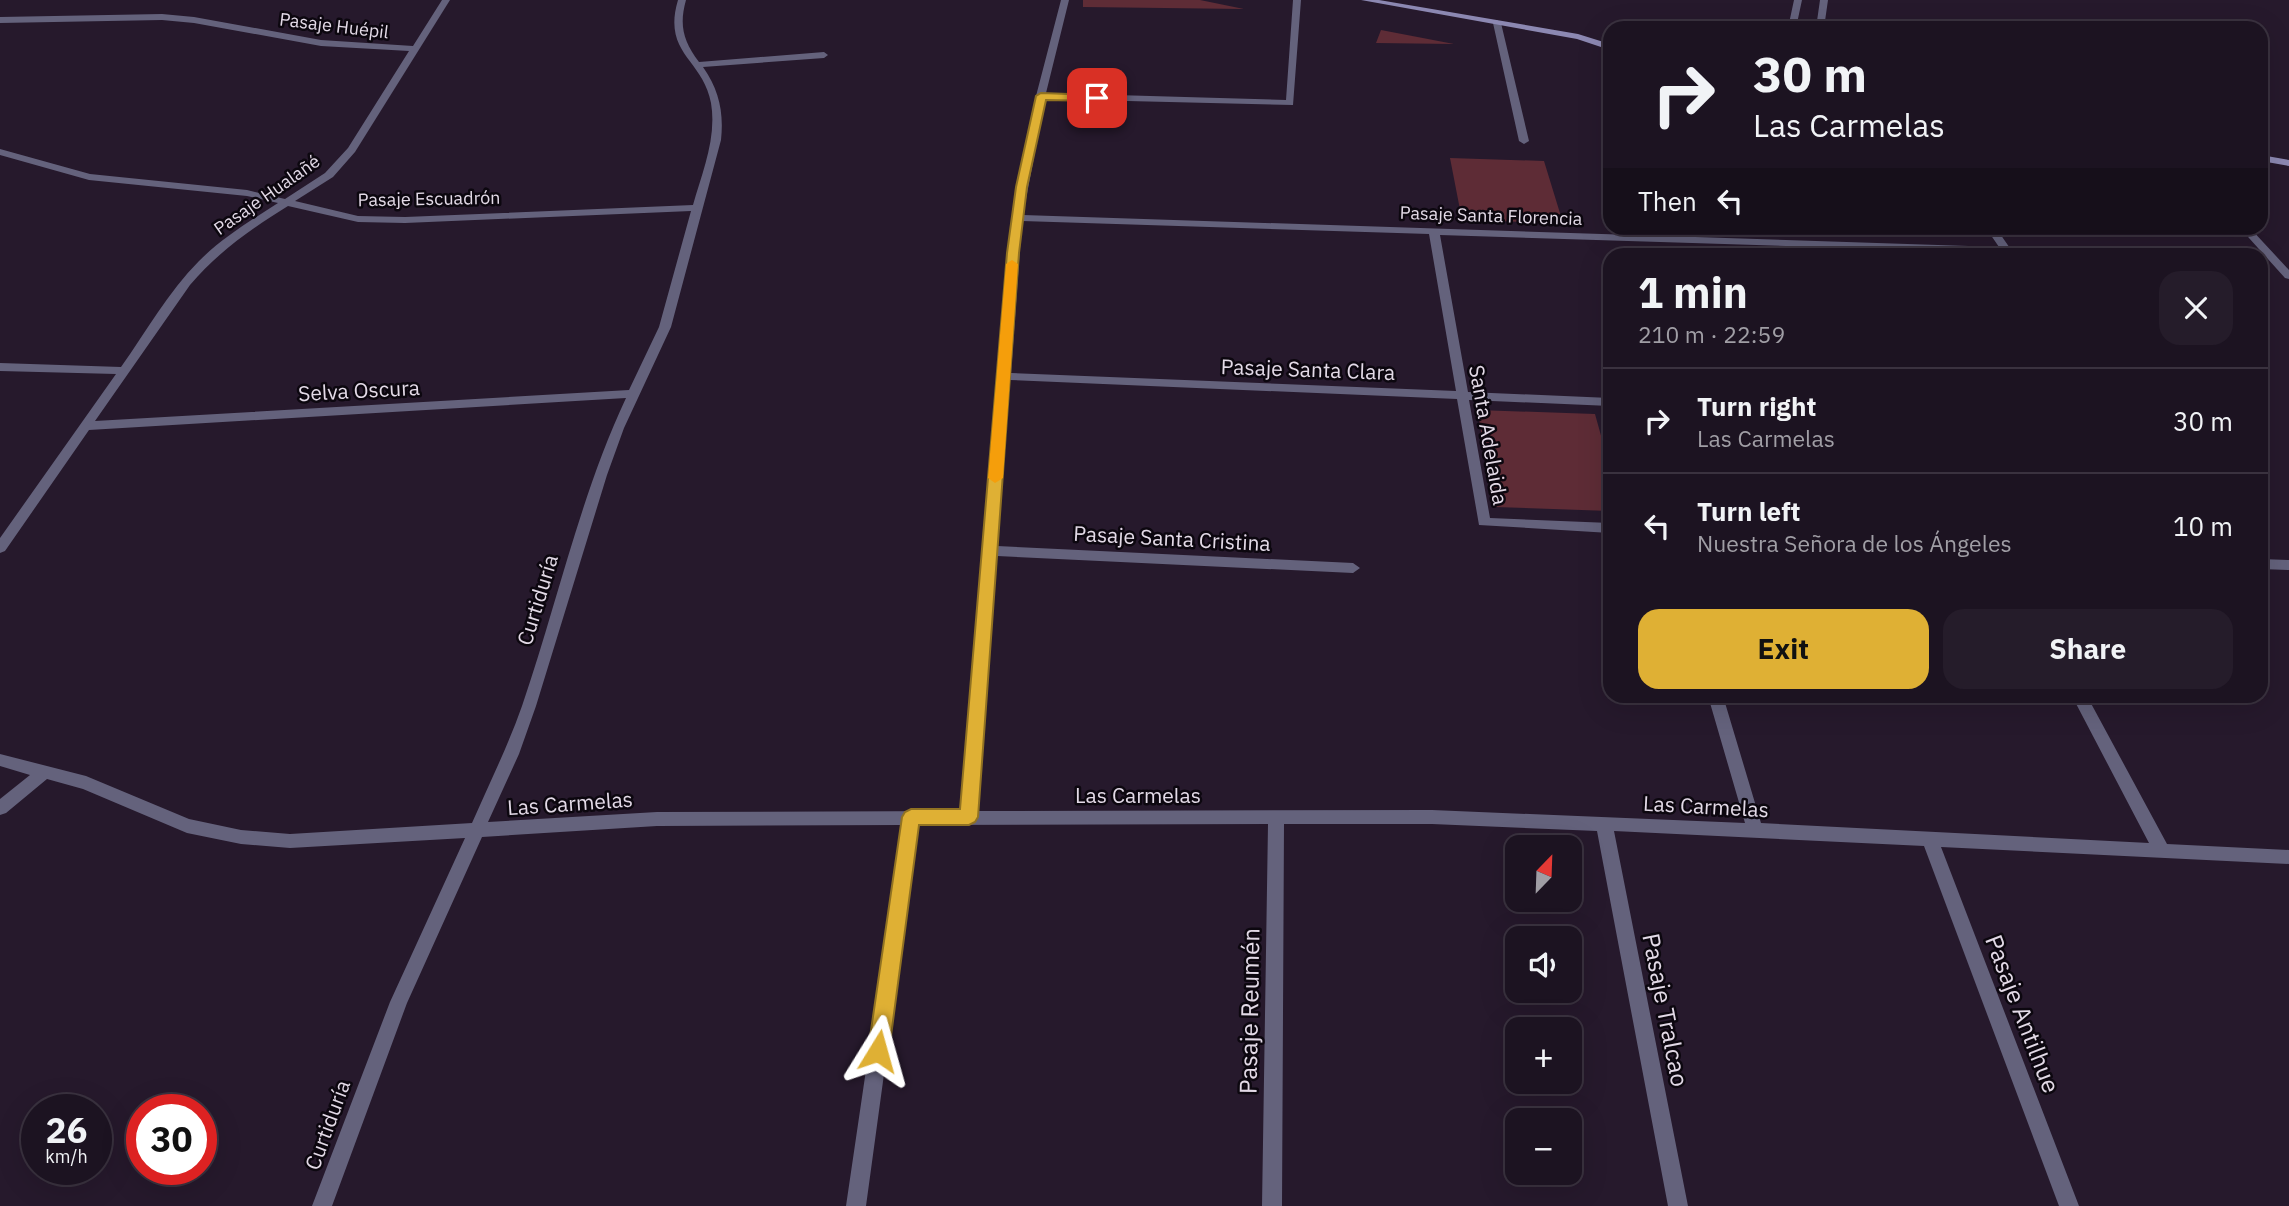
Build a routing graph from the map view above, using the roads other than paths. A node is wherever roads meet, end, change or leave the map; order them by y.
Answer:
1 (446, 0) edge
2 (682, 0) edge
3 (1065, 0) edge
4 (1297, 0) edge
5 (1365, 0) edge
6 (1798, 0) edge
7 (1824, 0) edge
8 (0, 20) edge
9 (1794, 21) edge
10 (1821, 21) edge
11 (1496, 23) junction
12 (1578, 37) junction
13 (1603, 38) edge
14 (1603, 45) edge
15 (414, 49) junction
16 (824, 55) dead end
17 (695, 65) junction
18 (1041, 96) junction
19 (1524, 141) dead end
20 (0, 152) edge
21 (2268, 159) edge
22 (2289, 163) edge
23 (288, 202) junction
24 (698, 208) junction
25 (1017, 218) junction
26 (1434, 232) junction
27 (2251, 235) edge
28 (1871, 248) edge
29 (2263, 248) edge
30 (2268, 253) edge
31 (2289, 276) edge
32 (0, 367) edge
33 (124, 371) junction
34 (1003, 376) junction
35 (635, 394) junction
36 (1461, 396) junction
37 (1603, 402) edge
38 (85, 426) junction
39 (1603, 528) edge
40 (0, 548) edge
41 (990, 551) junction
42 (2268, 564) edge
43 (2289, 565) edge
44 (1353, 568) dead end
45 (1717, 703) edge
46 (2084, 703) edge
47 (0, 760) edge
48 (45, 772) junction
49 (0, 808) edge
50 (911, 817) junction
51 (969, 817) junction
52 (1276, 817) junction
53 (1604, 824) junction
54 (1755, 830) junction
55 (477, 831) junction
56 (1930, 839) junction
57 (2162, 851) junction
58 (2289, 857) edge
59 (322, 1206) edge
60 (856, 1206) edge
61 (1272, 1206) edge
62 (1678, 1206) edge
63 (2069, 1206) edge

1 - 15 street, Pasaje Hualañé
2 - 17 street, Curtiduría
3 - 18 street
4 - 18 street
5 - 11 main road
6 - 9 street
7 - 10 street
8 - 15 street, Pasaje Huépil
11 - 12 main road
11 - 19 street
12 - 13 main road
12 - 14 main road
15 - 23 street, Pasaje Hualañé
16 - 17 street
17 - 24 street, Curtiduría
18 - 25 street
20 - 23 street, Pasaje Escuadrón
21 - 22 main road
23 - 24 street, Pasaje Escuadrón
23 - 33 street, Pasaje Hualañé
24 - 35 street, Curtiduría
25 - 26 street, Pasaje Santa Florencia
25 - 34 street
26 - 28 street, Pasaje Santa Florencia
26 - 36 street, Santa Adelaida
27 - 29 street
30 - 31 street
32 - 33 street
33 - 38 street, Pasaje Hualañé
34 - 36 street, Pasaje Santa Clara
34 - 41 street
35 - 38 street, Selva Oscura
35 - 55 street, Curtiduría
36 - 37 street, Pasaje Santa Clara
36 - 39 street, Santa Adelaida
38 - 40 street, Pasaje Hualañé
41 - 44 street, Pasaje Santa Cristina
41 - 51 street
42 - 43 street
45 - 54 street
46 - 57 street
47 - 48 street, Las Carmelas
48 - 49 street
48 - 55 street, Las Carmelas
50 - 51 street, Las Carmelas
50 - 55 street, Las Carmelas
50 - 60 street
51 - 52 street, Las Carmelas
52 - 53 street, Las Carmelas
52 - 61 street, Pasaje Reumén
53 - 54 street, Las Carmelas
53 - 62 street, Pasaje Tralcao
54 - 56 street, Las Carmelas
55 - 59 street, Curtiduría
56 - 57 street, Las Carmelas
56 - 63 street, Pasaje Antilhue
57 - 58 street, Las Carmelas

